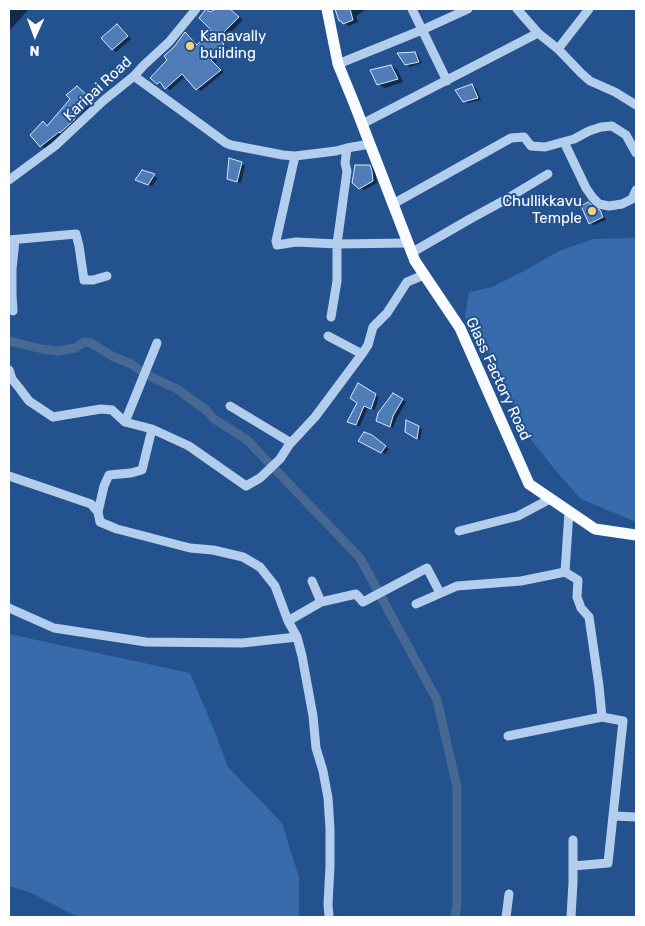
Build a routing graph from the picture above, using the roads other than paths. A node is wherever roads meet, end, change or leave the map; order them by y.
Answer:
1 (196, 9) edge
2 (328, 9) edge
3 (412, 9) edge
4 (468, 9) edge
5 (517, 9) edge
6 (588, 9) edge
7 (422, 30) junction
8 (538, 33) junction
9 (558, 49) junction
10 (338, 64) junction
11 (134, 76) junction
12 (446, 81) junction
13 (636, 105) edge
14 (362, 124) junction
15 (564, 142) junction
16 (370, 144) junction
17 (347, 148) junction
18 (636, 153) edge
19 (295, 156) junction
20 (548, 174) dead end
21 (9, 180) edge
22 (636, 190) edge
23 (393, 204) junction
24 (12, 240) edge
25 (337, 244) junction
26 (410, 248) junction
27 (424, 275) junction
28 (107, 276) dead end
29 (13, 311) dead end
30 (331, 317) dead end
31 (328, 336) dead end
32 (157, 343) dead end
33 (362, 354) junction
34 (9, 370) edge
35 (230, 406) dead end
36 (124, 422) junction
37 (152, 429) junction
38 (289, 445) junction
39 (9, 476) edge
40 (550, 499) junction
41 (98, 512) junction
42 (570, 512) junction
43 (459, 530) dead end
44 (636, 535) edge
45 (565, 572) junction
46 (312, 581) dead end
47 (440, 594) junction
48 (321, 602) junction
49 (416, 604) dead end
50 (9, 608) edge
51 (288, 621) junction
52 (297, 637) junction
53 (602, 717) junction
54 (508, 736) dead end
55 (613, 816) junction
56 (636, 817) edge
57 (573, 840) dead end
58 (574, 866) junction
59 (508, 894) dead end
60 (329, 917) edge
61 (506, 917) edge
62 (571, 917) edge

1 - 11 street, Karipai Road
2 - 10 main road, Glass Factory Road
3 - 7 street
4 - 7 street
5 - 8 street
6 - 9 street
7 - 10 street
7 - 12 street
8 - 9 street
8 - 12 street
9 - 13 street
10 - 14 main road, Glass Factory Road
11 - 19 street
11 - 21 street, Karipai Road
12 - 14 street
14 - 16 main road, Glass Factory Road
15 - 18 street
15 - 22 street
15 - 23 street
16 - 17 street
16 - 23 main road, Glass Factory Road
17 - 19 street
17 - 25 street
19 - 25 street
20 - 26 street
23 - 26 main road, Glass Factory Road
24 - 28 street
24 - 29 street
25 - 26 street
25 - 30 street
26 - 27 main road, Glass Factory Road
27 - 33 street
27 - 40 main road, Glass Factory Road
31 - 33 street
32 - 36 street
33 - 38 street
34 - 36 street
35 - 38 street
36 - 37 street
37 - 38 street
37 - 41 street
39 - 41 street
40 - 42 main road, Glass Factory Road
40 - 43 street
41 - 51 street
42 - 44 main road, Glass Factory Road
42 - 45 street
45 - 47 street
45 - 53 street
46 - 48 street
47 - 48 street
47 - 49 street
48 - 51 street
50 - 52 street
51 - 52 street
52 - 60 street
53 - 54 street
53 - 55 street
55 - 56 street
55 - 58 street
57 - 58 street
58 - 62 street
59 - 61 street

